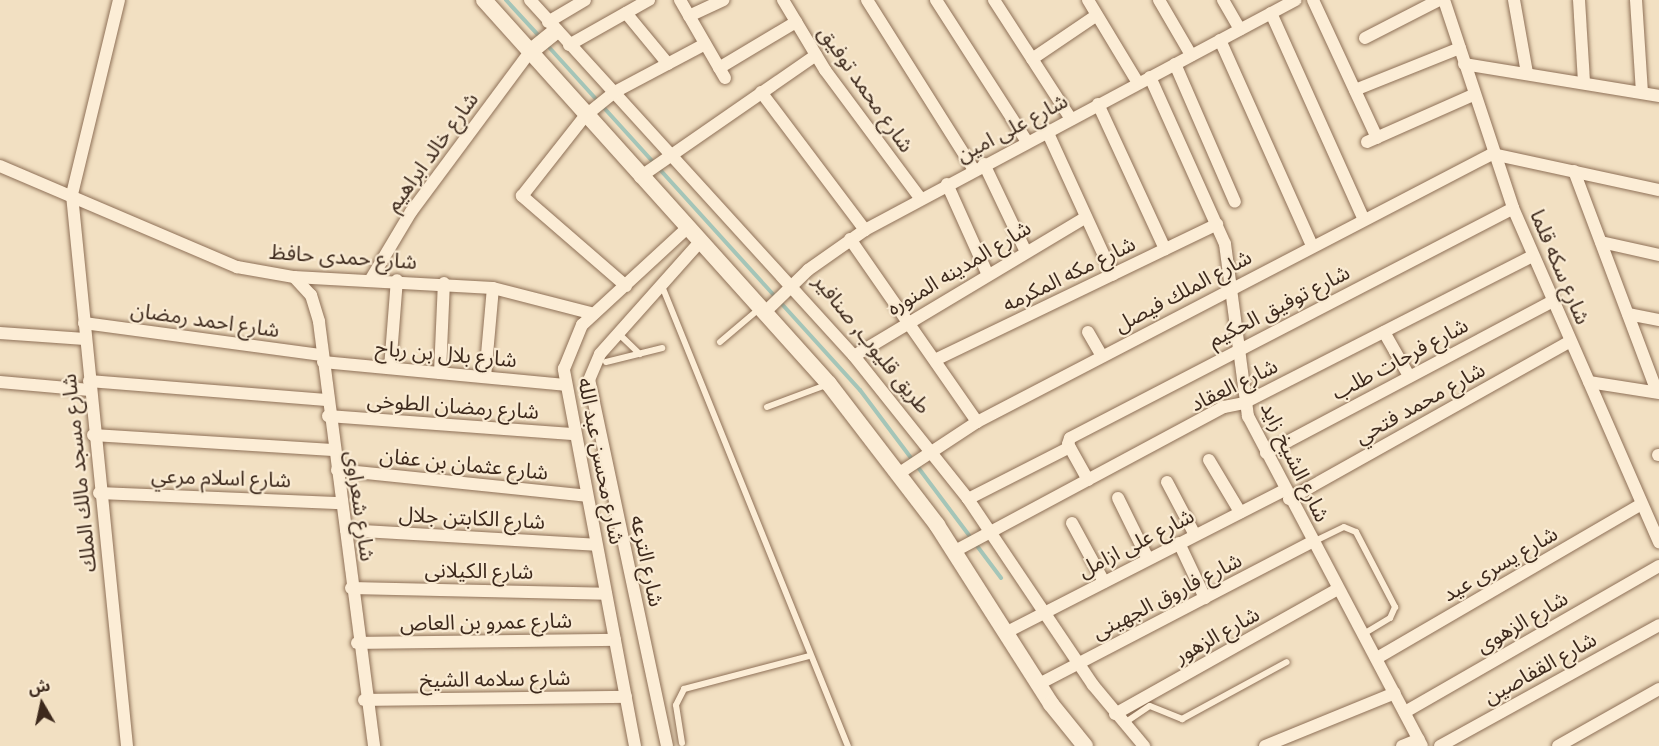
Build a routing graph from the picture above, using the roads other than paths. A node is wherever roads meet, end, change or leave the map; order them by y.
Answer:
1 (119, 0) edge
2 (484, 0) edge
3 (530, 0) edge
4 (585, 0) edge
5 (649, 0) edge
6 (680, 0) edge
7 (724, 0) edge
8 (783, 0) edge
9 (867, 0) edge
10 (936, 0) edge
11 (994, 0) edge
12 (1088, 0) edge
13 (1159, 0) edge
14 (1223, 0) edge
15 (1295, 0) edge
16 (1313, 0) edge
17 (1439, 0) edge
18 (1444, 0) edge
19 (1514, 0) edge
20 (1579, 0) edge
21 (1636, 0) edge
22 (626, 13) junction
23 (1271, 13) junction
24 (1097, 15) junction
25 (689, 16) junction
26 (796, 22) junction
27 (552, 27) junction
28 (1240, 29) junction
29 (1365, 38) dead end
30 (1220, 40) junction
31 (705, 44) junction
32 (569, 45) junction
33 (1460, 48) junction
34 (530, 52) junction
35 (816, 55) junction
36 (1191, 55) junction
37 (1032, 59) junction
38 (668, 64) junction
39 (1175, 64) junction
40 (1464, 64) junction
41 (1527, 73) junction
42 (1150, 77) junction
43 (1584, 82) junction
44 (1138, 83) junction
45 (1355, 90) junction
46 (761, 92) junction
47 (1642, 92) junction
48 (613, 93) junction
49 (1473, 95) junction
50 (1659, 96) edge
51 (1098, 104) junction
52 (585, 116) junction
53 (1071, 119) junction
54 (1047, 131) junction
55 (1027, 142) junction
56 (668, 153) junction
57 (1492, 154) junction
58 (0, 166) edge
59 (979, 167) junction
60 (1574, 171) junction
61 (640, 177) junction
62 (947, 184) junction
63 (1659, 190) edge
64 (72, 195) junction
65 (920, 198) junction
66 (1235, 202) dead end
67 (1513, 208) junction
68 (1086, 217) junction
69 (1364, 218) junction
70 (1217, 224) junction
71 (685, 230) junction
72 (865, 230) junction
73 (850, 239) junction
74 (1601, 242) junction
75 (698, 244) junction
76 (1312, 246) junction
77 (1165, 249) junction
78 (1025, 250) junction
79 (1659, 255) edge
80 (1533, 256) junction
81 (987, 273) junction
82 (1113, 275) junction
83 (294, 277) junction
84 (371, 279) junction
85 (397, 280) junction
86 (444, 283) junction
87 (793, 283) junction
88 (1234, 285) junction
89 (626, 286) junction
90 (661, 286) junction
91 (493, 288) junction
92 (1553, 301) junction
93 (762, 311) junction
94 (594, 314) junction
95 (1628, 314) junction
96 (909, 318) junction
97 (1659, 320) edge
98 (84, 323) junction
99 (1088, 332) dead end
100 (1384, 332) junction
101 (0, 333) edge
102 (619, 334) junction
103 (86, 339) junction
104 (1570, 341) junction
105 (720, 342) dead end
106 (662, 348) dead end
107 (1240, 348) junction
108 (640, 354) junction
109 (854, 356) junction
110 (1102, 356) junction
111 (322, 358) junction
112 (937, 359) junction
113 (606, 362) dead end
114 (390, 368) junction
115 (440, 373) junction
116 (1408, 374) junction
117 (485, 377) junction
118 (0, 382) edge
119 (1588, 382) junction
120 (829, 384) junction
121 (565, 385) junction
122 (89, 386) junction
123 (1658, 393) edge
124 (326, 400) junction
125 (1244, 403) junction
126 (767, 407) dead end
127 (328, 416) junction
128 (977, 422) junction
129 (575, 434) junction
130 (93, 435) junction
131 (1069, 445) junction
132 (928, 449) junction
133 (333, 450) junction
134 (1266, 453) junction
135 (1209, 460) dead end
136 (337, 470) junction
137 (898, 474) junction
138 (1088, 480) junction
139 (1167, 482) dead end
140 (99, 492) junction
141 (1287, 495) junction
142 (587, 496) junction
143 (1118, 498) dead end
144 (968, 499) junction
145 (342, 503) junction
146 (1642, 504) junction
147 (1240, 512) junction
148 (1072, 523) dead end
149 (1655, 523) edge
150 (989, 529) junction
151 (346, 530) junction
152 (1196, 535) junction
153 (1312, 542) junction
154 (1659, 542) edge
155 (1179, 543) junction
156 (596, 544) junction
157 (955, 551) junction
158 (1148, 559) junction
159 (1659, 566) edge
160 (1104, 582) junction
161 (351, 588) junction
162 (1338, 589) junction
163 (606, 594) junction
164 (1205, 598) junction
165 (1045, 612) junction
166 (1659, 625) edge
167 (1007, 632) junction
168 (1363, 634) junction
169 (615, 640) junction
170 (357, 643) junction
171 (809, 656) junction
172 (1377, 658) junction
173 (1287, 662) dead end
174 (1079, 663) junction
175 (1039, 684) junction
176 (1659, 688) edge
177 (1395, 693) junction
178 (626, 697) junction
179 (364, 700) junction
180 (1404, 712) junction
181 (1119, 719) junction
182 (1420, 742) edge
183 (682, 743) dead end
184 (127, 746) edge
185 (374, 746) edge
186 (635, 746) edge
187 (667, 746) edge
188 (848, 746) edge
189 (1084, 746) edge
190 (1144, 746) edge
191 (1265, 746) edge
192 (1402, 746) edge
193 (1440, 746) edge
194 (1558, 746) edge

1 - 64 street, شارع مسجد مالك الملك
2 - 34 street
3 - 27 street, طريق قليوب, صنافير
4 - 27 street
5 - 22 street
6 - 25 street
7 - 25 street
8 - 26 street, شارع محمد توفيق
9 - 59 street
10 - 55 street
11 - 37 street
12 - 24 street
13 - 36 street
14 - 28 street
15 - 23 street, شارع على امين
16 - 45 street
17 - 29 street
18 - 33 street, شارع سكه قلما
19 - 41 street
20 - 43 street
21 - 47 street
22 - 32 street
22 - 38 street
23 - 28 street, شارع على امين
23 - 69 street
24 - 37 street
24 - 44 street
25 - 31 street
26 - 31 street
26 - 35 street, شارع محمد توفيق
27 - 32 street, طريق قليوب, صنافير
27 - 34 street
28 - 30 street, شارع على امين
30 - 36 street, شارع على امين
30 - 76 street
31 - 38 street
32 - 48 street, طريق قليوب, صنافير
33 - 40 street, شارع سكه قلما
33 - 45 street
34 - 52 street
34 - 84 street, شارع خالد ابراهيم
35 - 46 street
35 - 65 street, شارع محمد توفيق
36 - 39 street, شارع على امين
37 - 53 street
38 - 48 street
39 - 42 street, شارع على امين
39 - 66 street
40 - 41 street
40 - 49 street, شارع سكه قلما
41 - 43 street
42 - 44 street, شارع على امين
42 - 70 street, شارع الشيخ زايد
43 - 47 street
44 - 51 street, شارع على امين
45 - 49 street
46 - 56 street
46 - 72 street
47 - 50 street
48 - 52 street
48 - 56 street, طريق قليوب, صنافير
49 - 57 street, شارع سكه قلما
51 - 53 street, شارع على امين
51 - 77 street
52 - 61 street
52 - 89 street
53 - 54 street, شارع على امين
54 - 55 street, شارع على امين
54 - 68 street
55 - 59 street, شارع على امين
56 - 61 street
56 - 87 street, طريق قليوب, صنافير
57 - 60 street
57 - 67 street, شارع سكه قلما
57 - 69 street, شارع الملك فيصل
58 - 64 street, شارع حمدى حافظ
59 - 62 street, شارع على امين
59 - 78 street
60 - 63 street
60 - 74 street
61 - 71 street
62 - 65 street, شارع على امين
62 - 81 street
64 - 83 street, شارع حمدى حافظ
64 - 98 street, شارع مسجد مالك الملك
65 - 72 street, شارع على امين
67 - 80 street, شارع سكه قلما
67 - 107 street, شارع توفيق الحكيم
68 - 78 street, شارع المدينه المنوره
68 - 82 street
69 - 76 street, شارع الملك فيصل
70 - 77 street, شارع مكه المكرمه
70 - 88 street, شارع الشيخ زايد
71 - 75 street
71 - 89 street, شارع محسن عبد الله
72 - 73 street, شارع على امين
73 - 87 street, شارع على امين
73 - 96 street
74 - 79 street
74 - 95 street
75 - 90 street, شارع الترعه
75 - 93 street
76 - 88 street, شارع الملك فيصل
77 - 82 street, شارع مكه المكرمه
78 - 81 street, شارع المدينه المنوره
80 - 92 street, شارع سكه قلما
80 - 100 street, شارع العقاد
81 - 96 street, شارع المدينه المنوره
82 - 112 street, شارع مكه المكرمه
83 - 84 street, شارع حمدى حافظ
83 - 111 street, شارع شعراوى
84 - 85 street, شارع حمدى حافظ
85 - 86 street, شارع حمدى حافظ
85 - 114 street
86 - 91 street, شارع حمدى حافظ
86 - 115 street
87 - 93 street, شارع على امين
87 - 109 street, طريق قليوب, صنافير
88 - 107 street, شارع الشيخ زايد
88 - 110 street, شارع الملك فيصل
89 - 94 street, شارع محسن عبد الله
90 - 102 street, شارع الترعه
90 - 171 lane
91 - 94 street, شارع حمدى حافظ
91 - 117 street
92 - 104 street, شارع سكه قلما
92 - 116 street, شارع فرحات طلب
93 - 105 lane
93 - 120 street
94 - 121 street, شارع محسن عبد الله
95 - 97 street
95 - 123 street
96 - 109 street, شارع المدينه المنوره
96 - 112 street
98 - 103 street, شارع مسجد مالك الملك
98 - 111 street, شارع احمد رمضان
99 - 110 street
100 - 116 street
100 - 125 street, شارع العقاد
101 - 103 street
102 - 108 lane
102 - 187 street, شارع الترعه
103 - 122 street, شارع مسجد مالك الملك
104 - 119 street, شارع سكه قلما
104 - 141 street, شارع محمد فتحي
106 - 108 lane
107 - 125 street, شارع الشيخ زايد
107 - 131 street, شارع توفيق الحكيم
108 - 113 lane
109 - 132 street, طريق قليوب, صنافير
110 - 128 street, شارع الملك فيصل
111 - 114 street, شارع بلال بن رباح
111 - 124 street, شارع شعراوى
112 - 128 street
114 - 115 street, شارع بلال بن رباح
115 - 117 street, شارع بلال بن رباح
116 - 134 street, شارع فرحات طلب
117 - 121 street, شارع بلال بن رباح
118 - 122 street
119 - 123 street
119 - 146 street, شارع سكه قلما
120 - 126 lane
120 - 137 street
121 - 129 street, شارع محسن عبد الله
122 - 124 street
122 - 130 street, شارع مسجد مالك الملك
124 - 127 street, شارع شعراوى
125 - 134 street, شارع الشيخ زايد
125 - 138 street, شارع العقاد
127 - 129 street, شارع رمضان الطوخى
127 - 133 street, شارع شعراوى
128 - 132 street, شارع الملك فيصل
129 - 142 street, شارع محسن عبد الله
130 - 133 street
130 - 140 street, شارع مسجد مالك الملك
131 - 138 street
131 - 144 street, شارع توفيق الحكيم
132 - 137 street, شارع الملك فيصل
132 - 144 street, طريق قليوب, صنافير
133 - 136 street, شارع شعراوى
134 - 141 street, شارع الشيخ زايد
135 - 147 street
136 - 142 street, شارع عثمان بن عفان
136 - 145 street, شارع شعراوى
137 - 157 street
138 - 150 street, شارع العقاد
139 - 152 street
140 - 145 street, شارع اسلام مرعي
140 - 184 street, شارع مسجد مالك الملك
141 - 147 street, شارع على ازامل
141 - 153 street, شارع الشيخ زايد
142 - 156 street, شارع محسن عبد الله
143 - 158 street
144 - 150 street, طريق قليوب, صنافير
145 - 151 street, شارع شعراوى
146 - 149 street, شارع سكه قلما
146 - 172 street, شارع يسرى عيد
147 - 152 street, شارع على ازامل
148 - 160 street
149 - 154 street, شارع سكه قلما
150 - 157 street, شارع العقاد
150 - 165 street, طريق قليوب, صنافير
151 - 156 street, شارع الكابتن جلال
151 - 161 street, شارع شعراوى
152 - 155 street, شارع على ازامل
153 - 162 street, شارع الشيخ زايد
153 - 164 street, شارع فاروق الجهينى
153 - 168 lane
155 - 158 street, شارع على ازامل
155 - 164 street
156 - 163 street, شارع محسن عبد الله
157 - 167 street
158 - 160 street, شارع على ازامل
159 - 180 street, شارع الزهوى
160 - 165 street, شارع على ازامل
161 - 163 street, شارع الكيلانى
161 - 170 street, شارع شعراوى
162 - 168 street, شارع الشيخ زايد
162 - 181 street, شارع الزهور
163 - 169 street, شارع محسن عبد الله
164 - 174 street, شارع فاروق الجهينى
165 - 167 street, شارع على ازامل
165 - 174 street, طريق قليوب, صنافير
166 - 193 street, شارع القفاصين
167 - 175 street
168 - 172 street, شارع الشيخ زايد
169 - 170 street, شارع عمرو بن العاص
169 - 178 street, شارع محسن عبد الله
170 - 179 street, شارع شعراوى
171 - 183 lane
171 - 188 lane
172 - 177 street, شارع الشيخ زايد
173 - 181 lane
174 - 175 street, شارع فاروق الجهينى
174 - 181 street, طريق قليوب, صنافير
175 - 189 street
176 - 194 street
177 - 180 street, شارع الشيخ زايد
177 - 191 street
178 - 179 street, شارع سلامه الشيخ
178 - 186 street, شارع محسن عبد الله
179 - 185 street, شارع شعراوى
180 - 182 street, شارع الشيخ زايد
181 - 190 street, طريق قليوب, صنافير
182 - 192 street

